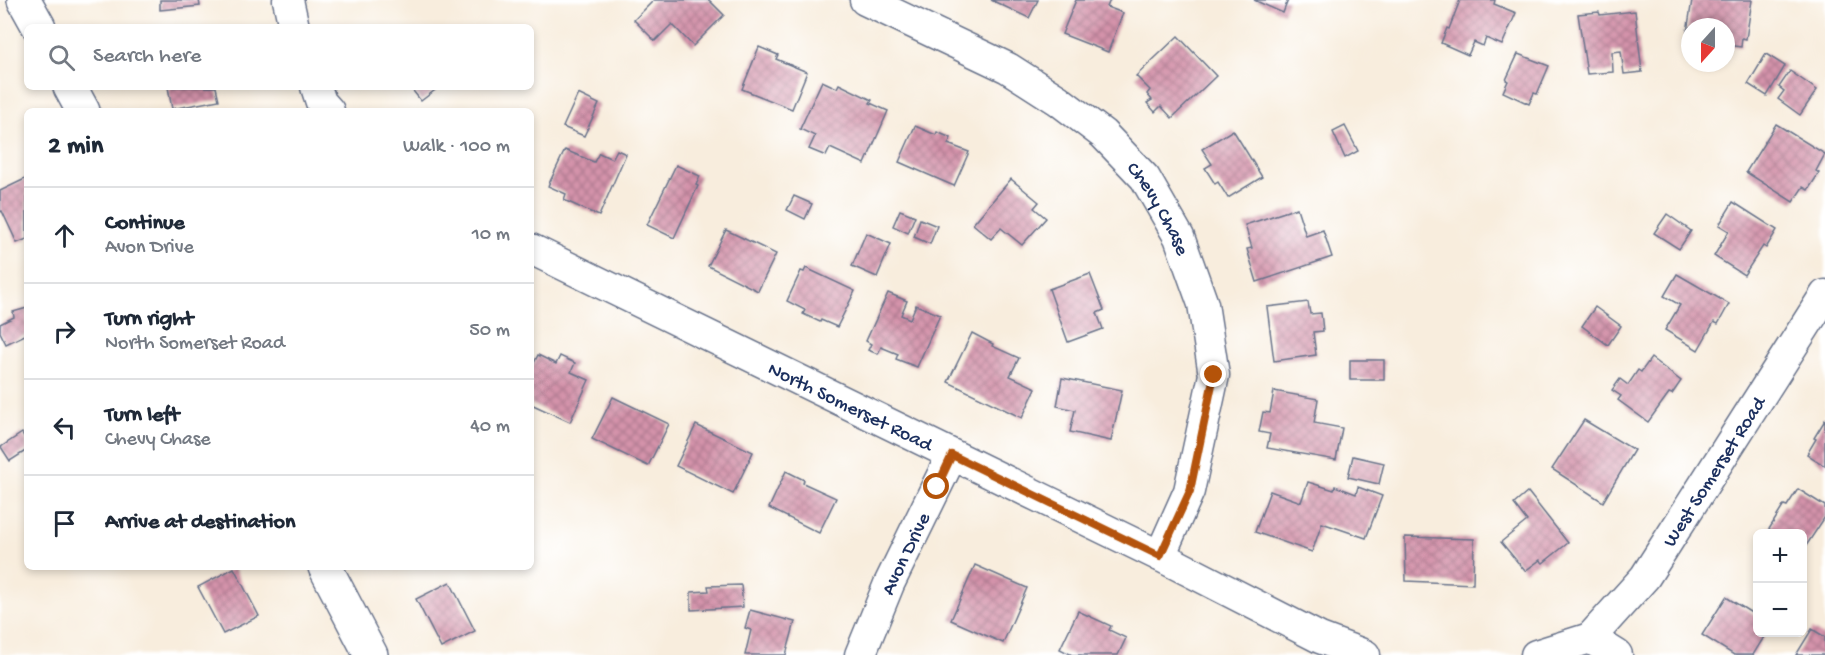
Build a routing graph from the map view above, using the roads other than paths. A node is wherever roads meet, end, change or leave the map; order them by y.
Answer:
1 (24, 0) edge
2 (288, 0) edge
3 (865, 0) edge
4 (37, 24) edge
5 (293, 24) edge
6 (72, 90) edge
7 (81, 108) edge
8 (534, 250) edge
9 (1825, 296) edge
10 (952, 455) junction
11 (1160, 556) junction
12 (327, 570) edge
13 (1590, 638) junction
14 (371, 655) edge
15 (860, 655) edge
16 (1365, 655) edge
17 (1536, 655) edge
18 (1617, 655) edge

1 - 4 main road
2 - 5 street
3 - 11 street, Chevy Chase
6 - 7 main road
8 - 10 street, North Somerset Road
9 - 13 street, West Somerset Road
10 - 11 street, North Somerset Road
10 - 15 street, Avon Drive
11 - 16 street, North Somerset Road
12 - 14 main road
13 - 17 street
13 - 18 street

